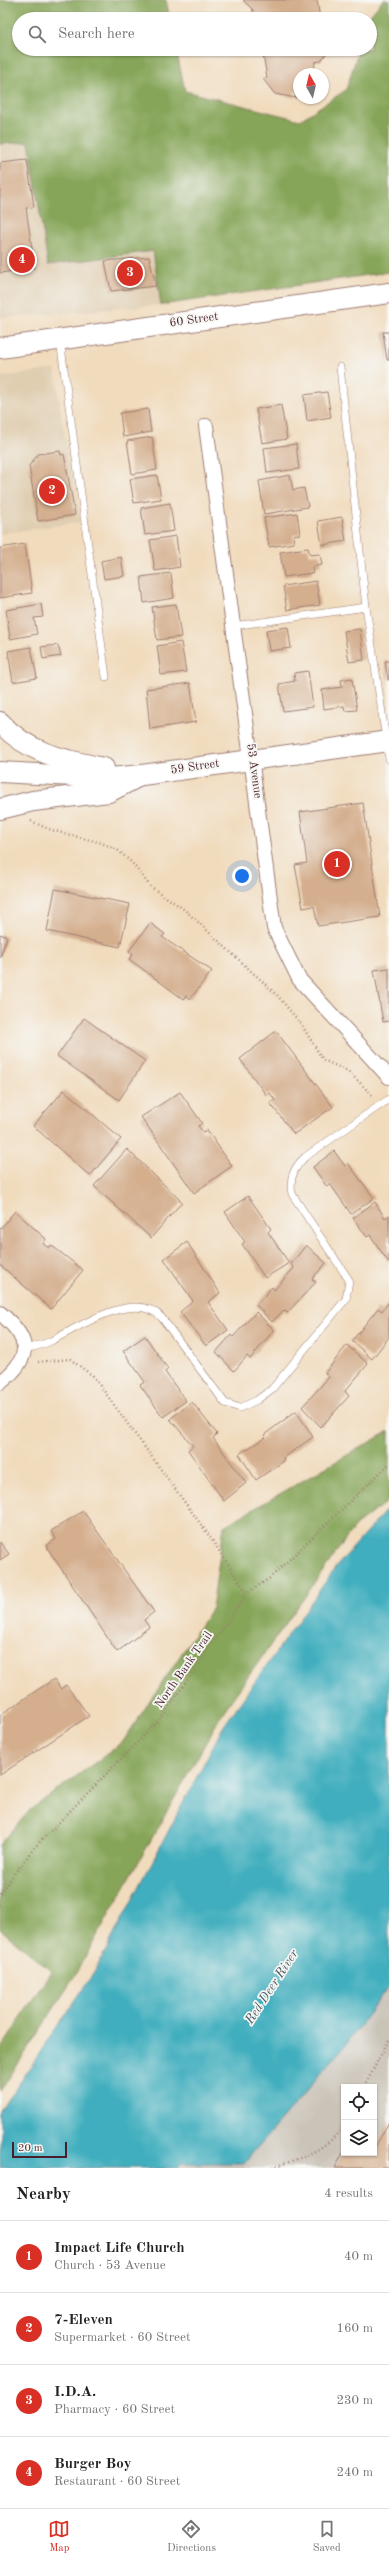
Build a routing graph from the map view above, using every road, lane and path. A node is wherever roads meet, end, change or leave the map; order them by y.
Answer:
1 (389, 293) edge
2 (60, 339) junction
3 (0, 348) edge
4 (340, 366) dead end
5 (206, 426) dead end
6 (366, 607) junction
7 (233, 626) junction
8 (106, 677) dead end
9 (0, 722) edge
10 (388, 747) edge
11 (252, 759) junction
12 (0, 772) edge
13 (142, 775) junction
14 (0, 809) edge
15 (29, 820) dead end
16 (389, 1077) edge
17 (389, 1099) edge
18 (382, 1105) junction
19 (0, 1313) edge
20 (23, 1355) junction
21 (0, 1383) edge
22 (389, 1464) edge
23 (248, 1593) junction
24 (0, 1893) edge
25 (389, 2040) edge
26 (366, 2084) edge
27 (341, 2130) edge
28 (269, 2168) edge

1 - 2 street, 60 Street
2 - 3 street, 60 Street
2 - 8 lane
4 - 6 lane
5 - 7 street, 53 Avenue
6 - 7 lane
6 - 10 lane
7 - 11 street, 53 Avenue
9 - 13 street
10 - 11 street, 59 Street
11 - 13 street, 59 Street
11 - 16 street, 53 Avenue
12 - 13 street, 59 Street
13 - 14 street
15 - 18 path
17 - 18 lane
18 - 20 lane
19 - 20 street
20 - 21 street
20 - 23 path
22 - 23 path, North Bank Trail
23 - 24 path, North Bank Trail
25 - 26 path
27 - 28 path

